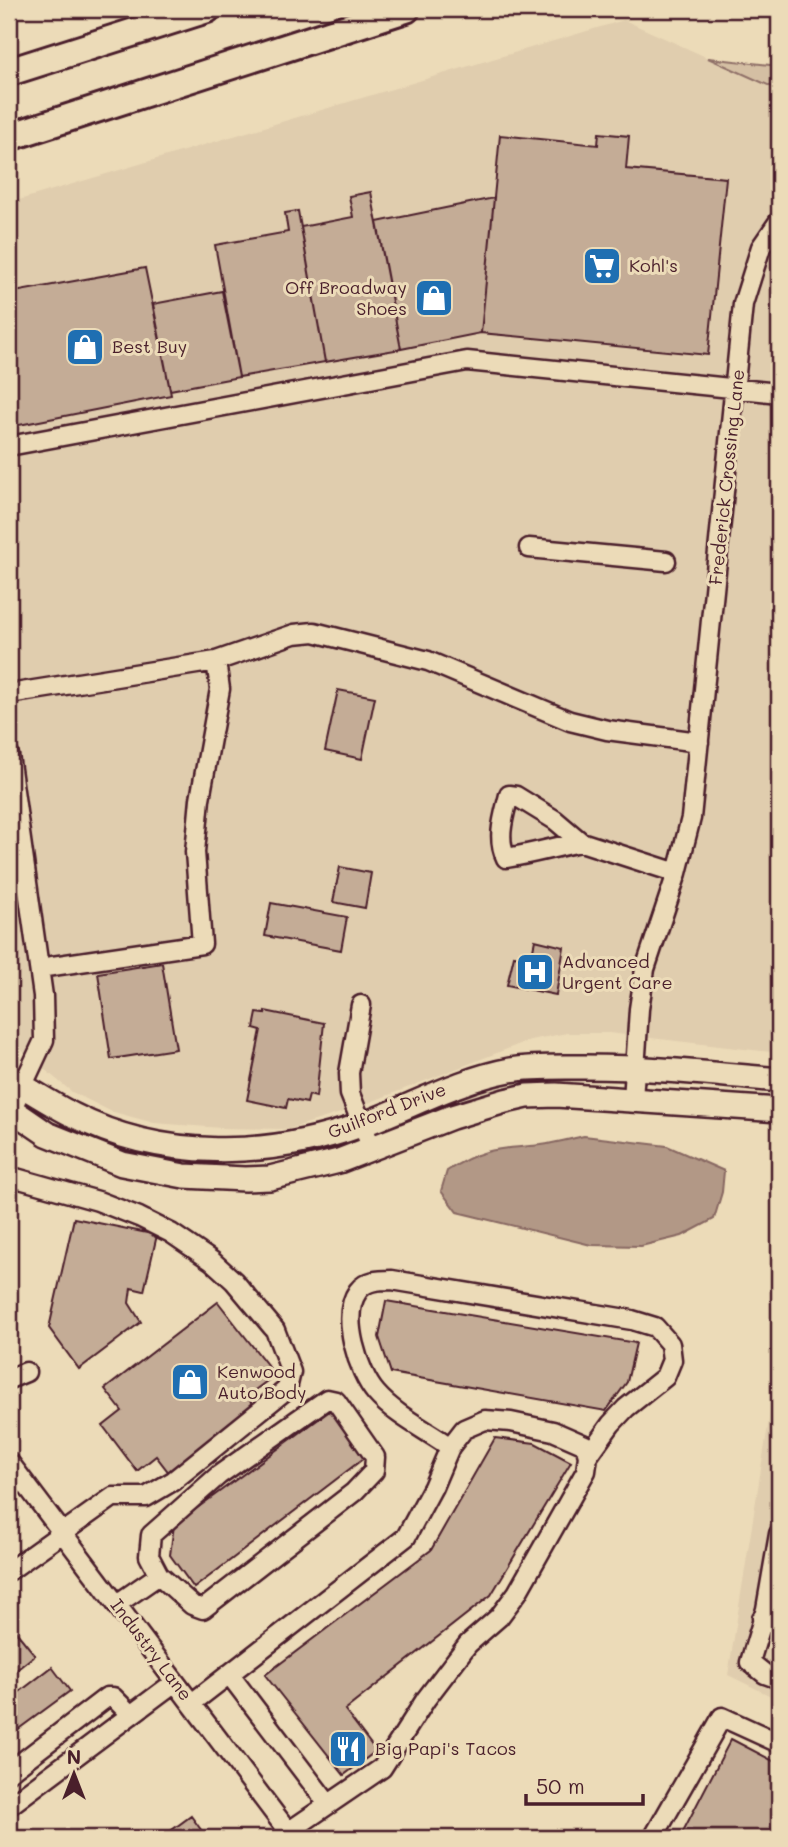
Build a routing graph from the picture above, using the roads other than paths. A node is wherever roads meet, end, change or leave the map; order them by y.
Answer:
1 (206, 9) edge
2 (407, 9) edge
3 (9, 72) edge
4 (9, 137) edge
5 (779, 221) edge
6 (736, 389) junction
7 (779, 393) edge
8 (9, 446) edge
9 (529, 548) dead end
10 (666, 561) dead end
11 (216, 661) junction
12 (9, 694) edge
13 (699, 742) junction
14 (9, 755) edge
15 (581, 842) junction
16 (677, 873) junction
17 (39, 968) junction
18 (360, 1005) dead end
19 (634, 1067) junction
20 (779, 1080) edge
21 (16, 1082) edge
22 (633, 1100) junction
23 (779, 1110) edge
24 (10, 1111) edge
25 (362, 1124) junction
26 (372, 1149) junction
27 (9, 1176) edge
28 (26, 1372) dead end
29 (9, 1379) edge
30 (450, 1447) junction
31 (588, 1456) junction
32 (9, 1462) edge
33 (63, 1532) junction
34 (779, 1534) edge
35 (9, 1571) edge
36 (159, 1575) junction
37 (117, 1604) junction
38 (771, 1621) edge
39 (229, 1674) junction
40 (779, 1679) edge
41 (175, 1682) junction
42 (191, 1703) junction
43 (131, 1715) junction
44 (779, 1743) edge
45 (9, 1772) edge
46 (328, 1804) junction
47 (9, 1806) edge
48 (290, 1835) edge
49 (653, 1838) edge

1 - 3 highway
2 - 4 highway
5 - 6 street, Frederick Crossing Lane
6 - 7 street
6 - 8 street
6 - 13 street, Frederick Crossing Lane
9 - 10 street
11 - 12 street
11 - 13 street
11 - 17 street
13 - 16 street, Frederick Crossing Lane
14 - 17 street
15 - 15 street
15 - 16 street
16 - 19 street, Frederick Crossing Lane
17 - 21 street
18 - 25 street
19 - 20 main road, Guilford Drive
19 - 22 street, Frederick Crossing Lane
19 - 25 main road, Guilford Drive
21 - 24 street
21 - 25 main road, Guilford Drive
22 - 23 main road, Guilford Drive
22 - 26 main road, Guilford Drive
24 - 26 main road, Guilford Drive
25 - 26 street
27 - 33 street
28 - 29 street
30 - 31 street
30 - 31 street
30 - 39 street
31 - 46 street
32 - 33 street, Industry Lane
33 - 35 street
33 - 37 street, Industry Lane
34 - 38 street
36 - 36 street
36 - 37 street
37 - 41 street, Industry Lane
38 - 40 street
39 - 42 street
39 - 46 street
41 - 42 street, Industry Lane
41 - 43 street
42 - 48 street, Industry Lane
43 - 45 street
43 - 47 street
44 - 49 street
46 - 48 street

